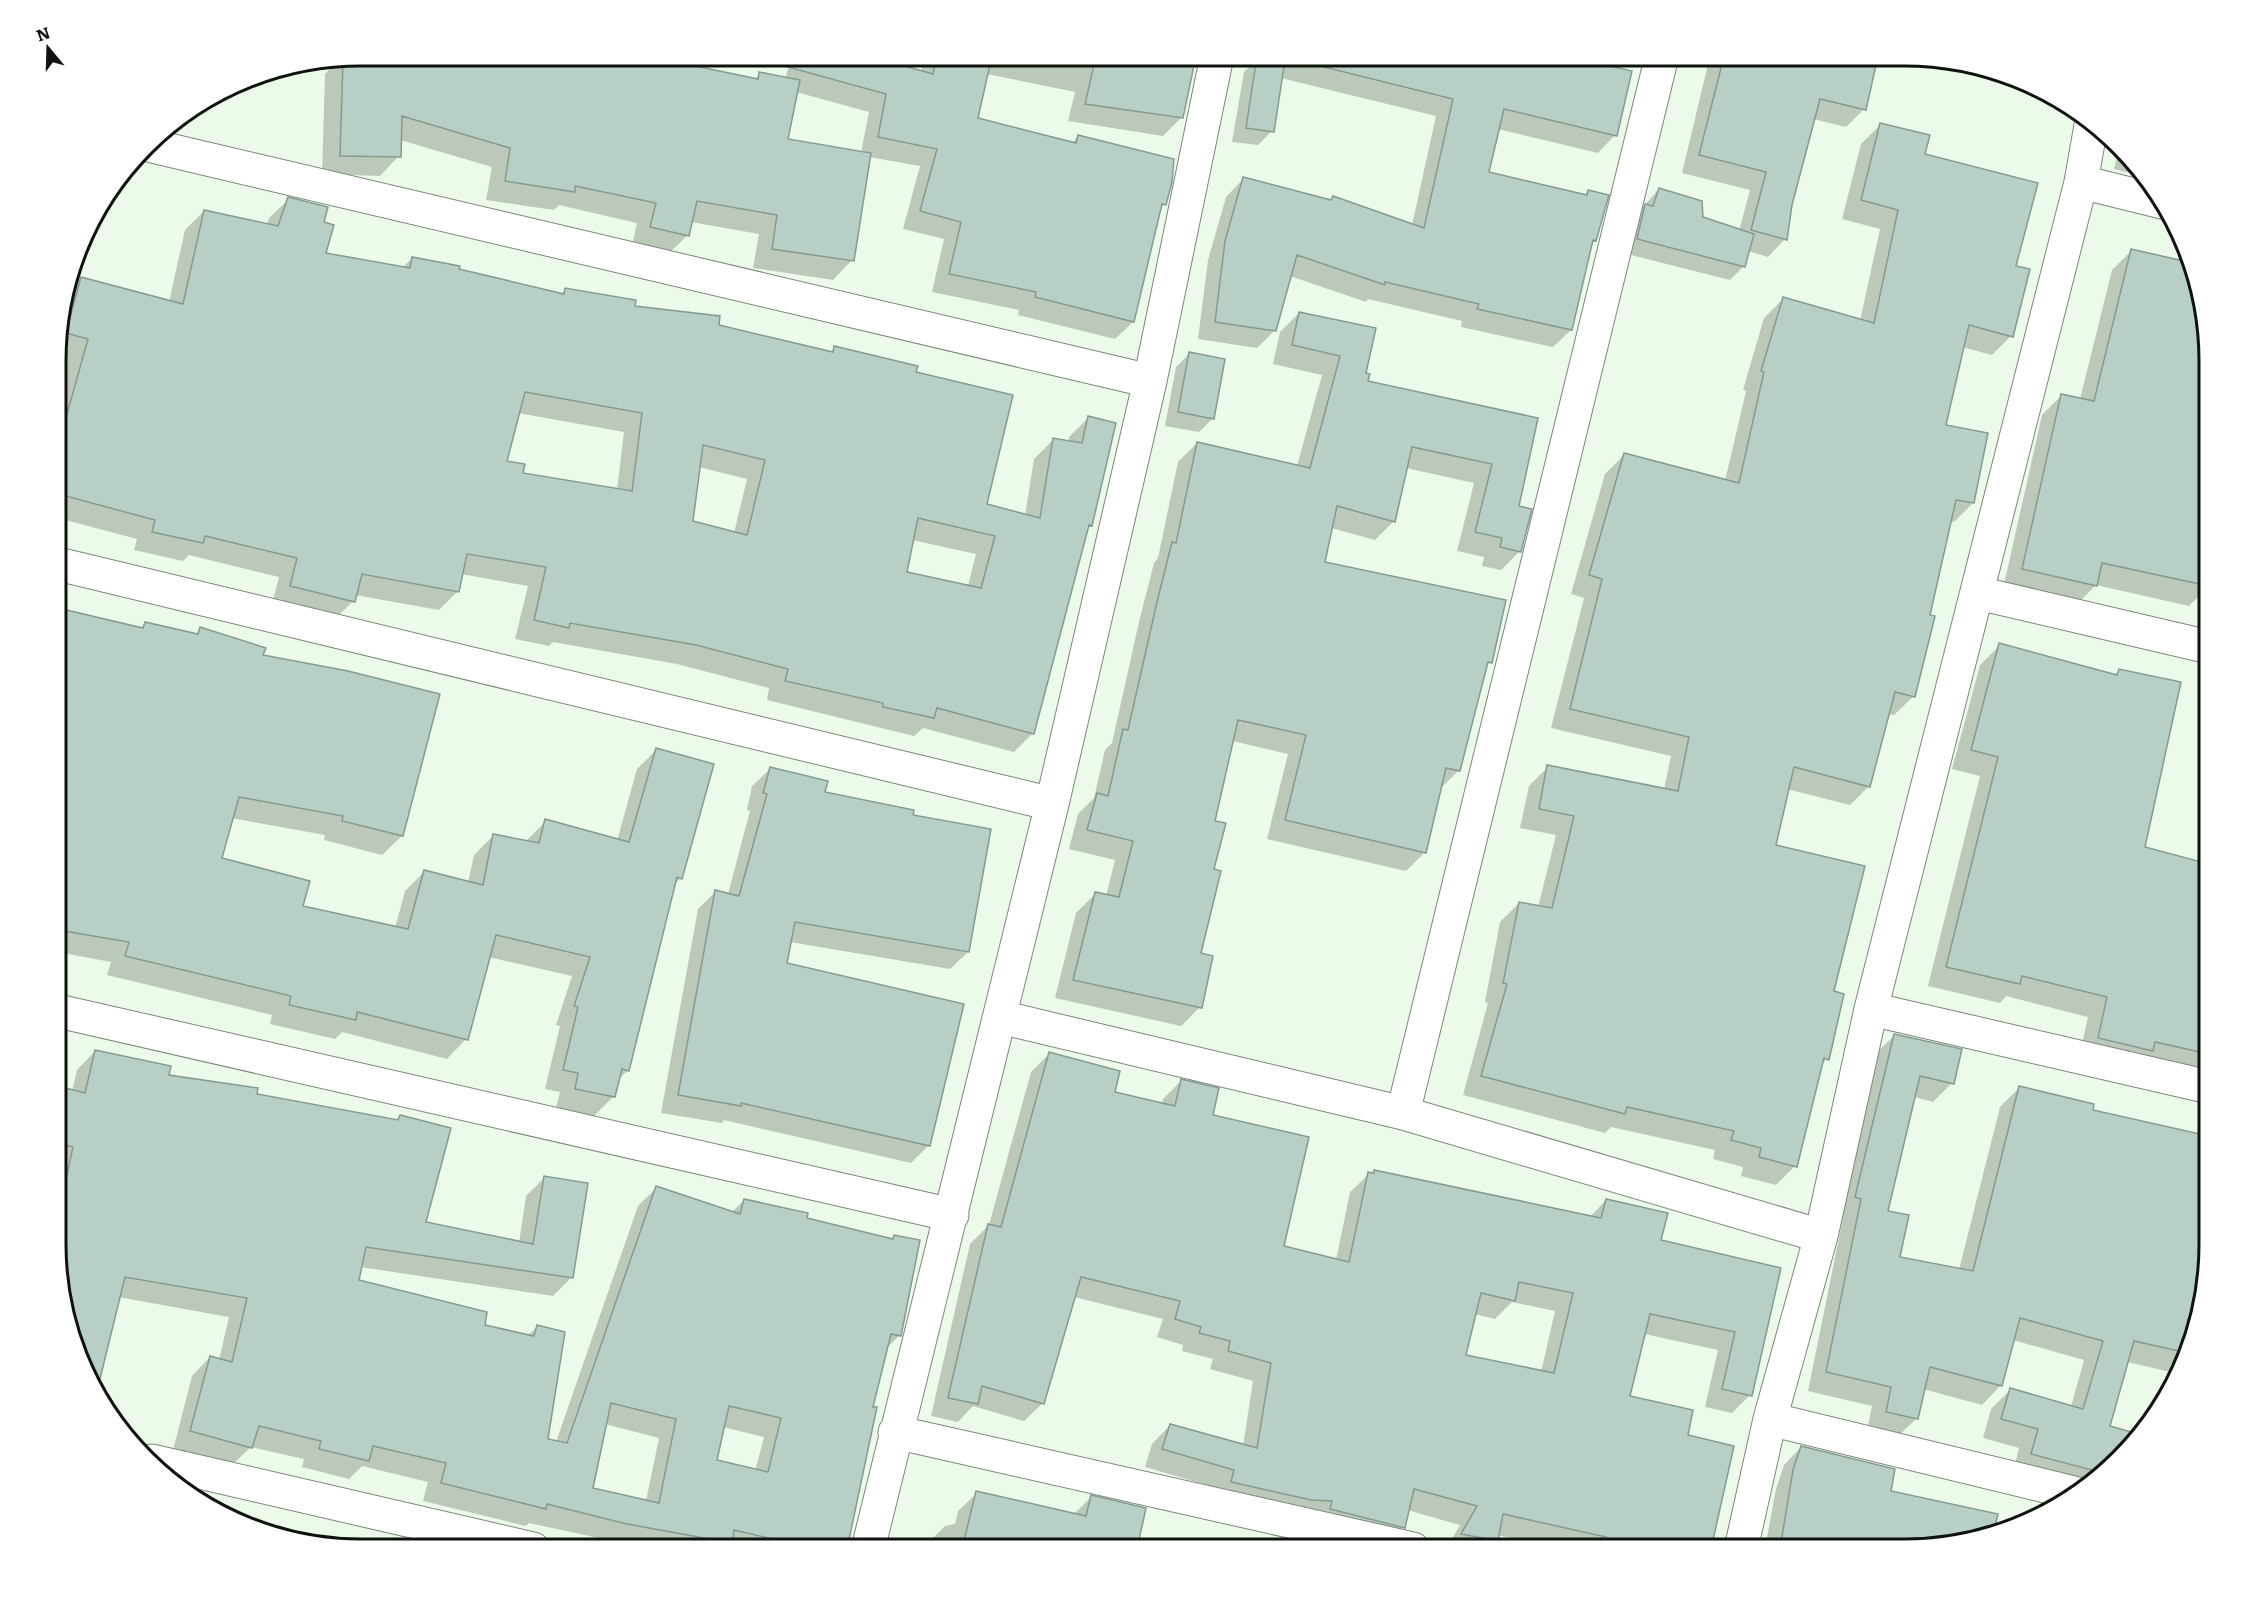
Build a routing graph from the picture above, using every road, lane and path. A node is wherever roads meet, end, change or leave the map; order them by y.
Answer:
1 (1215, 66) edge
2 (1660, 66) edge
3 (2090, 132) edge
4 (156, 148) edge
5 (2080, 182) junction
6 (2151, 199) edge
7 (1150, 381) junction
8 (66, 566) edge
9 (1978, 593) junction
10 (2199, 645) edge
11 (1052, 804) junction
12 (1871, 1009) junction
13 (66, 1013) edge
14 (1000, 1017) junction
15 (2199, 1085) edge
16 (1403, 1113) junction
17 (952, 1215) junction
18 (1821, 1236) junction
19 (1770, 1419) junction
20 (895, 1432) junction
21 (163, 1464) edge
22 (2065, 1491) edge
23 (489, 1539) edge
24 (870, 1539) edge
25 (1369, 1539) edge
26 (1743, 1539) edge

1 - 7 street
2 - 16 street
3 - 5 street
4 - 7 street
5 - 6 street
5 - 9 street
7 - 11 street
8 - 11 street
9 - 10 street
9 - 12 street
11 - 14 street
12 - 15 street
12 - 18 street
13 - 17 street
14 - 16 street
14 - 17 street
16 - 18 street
17 - 20 street
18 - 19 street
19 - 22 street
19 - 26 street
20 - 24 street
20 - 25 street
21 - 23 street

